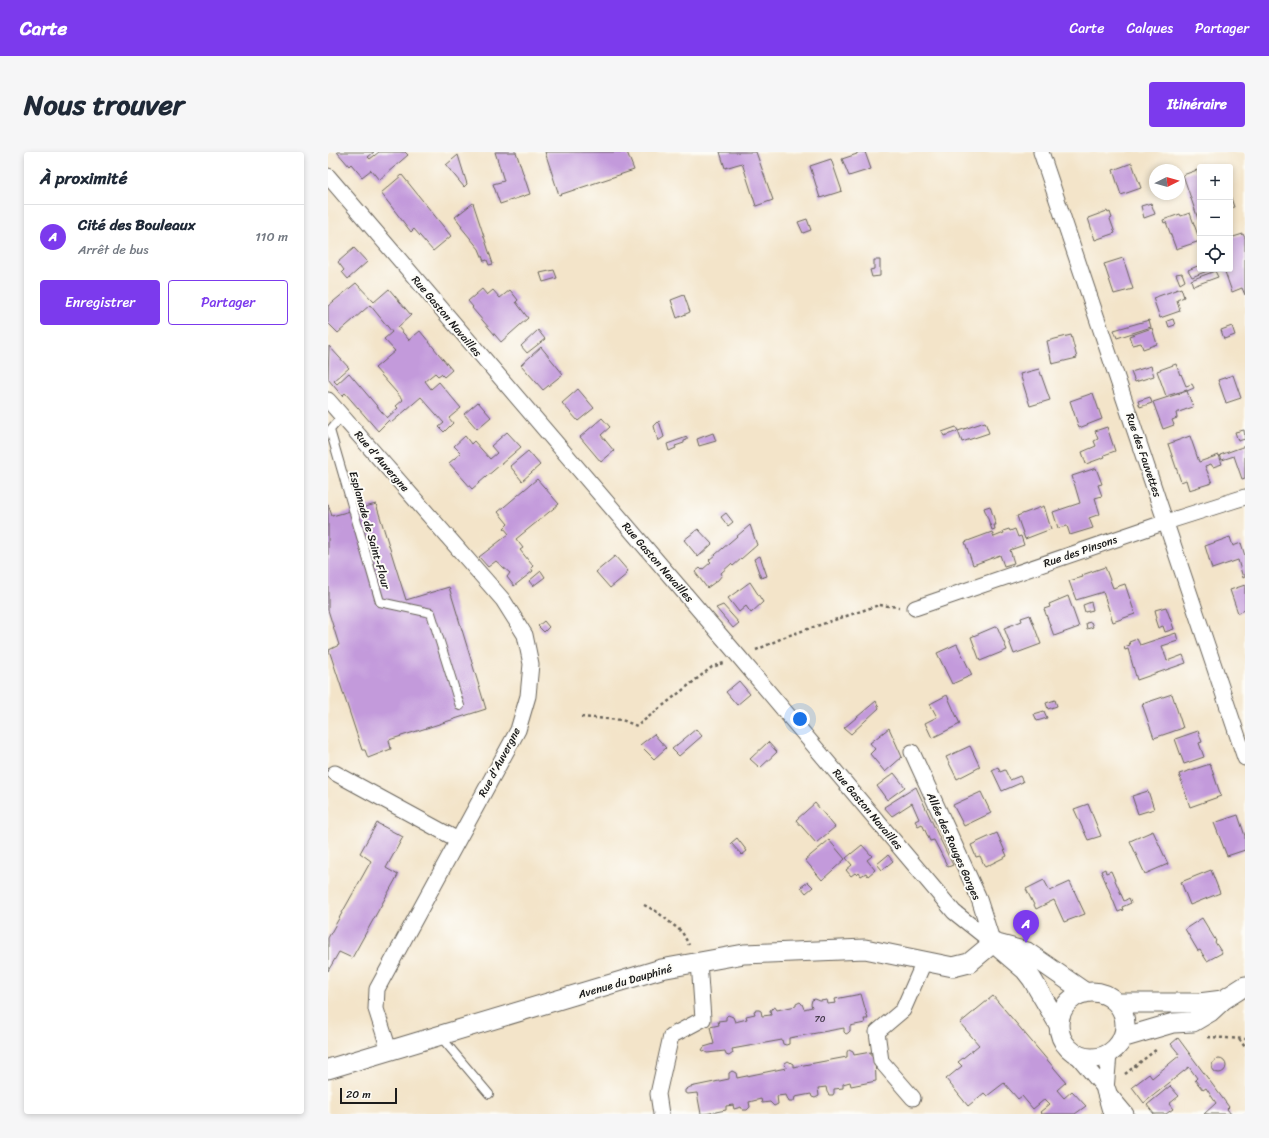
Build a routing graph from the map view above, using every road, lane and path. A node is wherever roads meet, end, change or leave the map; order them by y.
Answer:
1 (1041, 152) edge
2 (328, 176) edge
3 (328, 400) edge
4 (342, 416) junction
5 (1245, 497) edge
6 (1166, 522) junction
7 (915, 608) joint
8 (740, 658) junction
9 (460, 706) dead end
10 (581, 717) dead end
11 (912, 752) dead end
12 (1245, 758) edge
13 (335, 772) dead end
14 (458, 840) junction
15 (644, 905) dead end
16 (993, 943) junction
17 (699, 962) junction
18 (924, 962) junction
19 (1245, 986) edge
20 (1086, 993) junction
21 (1223, 1000) junction
22 (1118, 1003) junction
23 (1059, 1025) junction
24 (440, 1035) junction
25 (1204, 1036) dead end
26 (1122, 1038) junction
27 (1239, 1038) junction
28 (1245, 1039) edge
29 (1160, 1046) dead end
30 (1245, 1046) edge
31 (389, 1050) junction
32 (1074, 1052) junction
33 (1110, 1054) junction
34 (328, 1068) edge
35 (1106, 1090) junction
36 (489, 1094) dead end
37 (913, 1098) dead end
38 (661, 1114) edge
39 (1113, 1114) edge
40 (1126, 1114) edge

1 - 6 street, Rue des Fauvettes
2 - 8 street, Rue Gaston Navailles
3 - 4 street, Rue d'Auvergne
4 - 9 lane, Esplanade de Saint-Flour
4 - 14 street, Rue d'Auvergne
5 - 6 street, Rue des Pinsons
6 - 7 street, Rue des Pinsons
6 - 12 street, Rue des Fauvettes
7 - 8 path
8 - 10 path
8 - 16 street, Rue Gaston Navailles
11 - 16 street, Allée des Rouges Gorges
13 - 14 street
14 - 31 street, Rue d'Auvergne
15 - 17 path
16 - 18 street, Avenue du Dauphiné
16 - 20 street, Rue Gaston Navailles
16 - 23 street, Rue Gaston Navailles
17 - 18 street, Avenue du Dauphiné
17 - 24 street, Avenue du Dauphiné
17 - 38 street
18 - 37 street
19 - 21 street
20 - 22 street
20 - 23 street
21 - 22 street
21 - 26 street
22 - 26 street
23 - 32 street
24 - 31 street, Avenue du Dauphiné
24 - 36 lane
25 - 27 path
26 - 33 street
27 - 28 path
27 - 30 path
29 - 35 path
31 - 34 street, Avenue du Dauphiné
32 - 33 street
32 - 35 street
33 - 35 street
35 - 39 street
35 - 40 street

